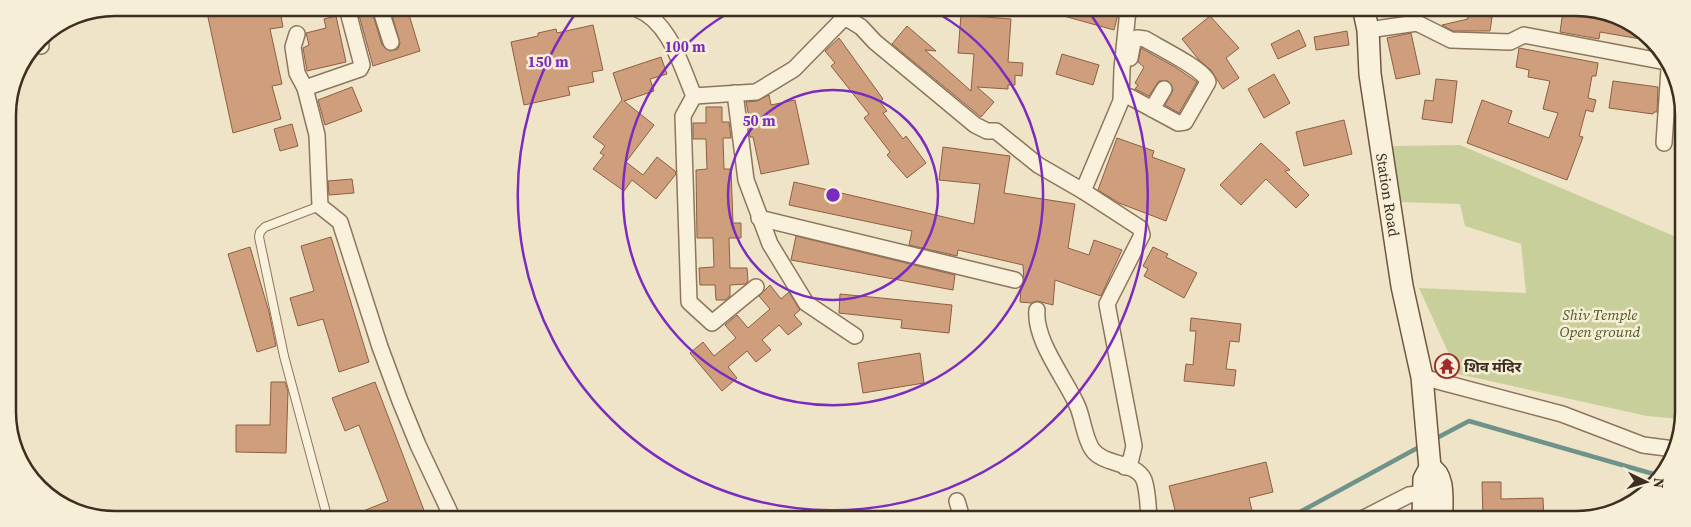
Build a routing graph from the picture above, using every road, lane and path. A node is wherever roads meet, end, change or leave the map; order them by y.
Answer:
1 (349, 16) edge
2 (383, 16) edge
3 (651, 16) edge
4 (1127, 16) edge
5 (1366, 20) edge
6 (297, 34) dead end
7 (391, 42) dead end
8 (1657, 60) edge
9 (1668, 79) edge
10 (305, 88) junction
11 (1164, 89) dead end
12 (735, 93) junction
13 (694, 96) junction
14 (1126, 99) junction
15 (1152, 109) junction
16 (1664, 142) dead end
17 (1083, 191) junction
18 (320, 206) junction
19 (759, 218) junction
20 (1015, 280) dead end
21 (756, 287) dead end
22 (1037, 310) dead end
23 (854, 336) dead end
24 (1422, 377) junction
25 (1668, 448) edge
26 (1125, 467) junction
27 (1432, 492) junction
28 (957, 501) dead end
29 (326, 511) edge
30 (449, 511) edge
31 (960, 511) edge
32 (1148, 511) edge
33 (1378, 511) edge
34 (1426, 511) edge
35 (1439, 511) edge

1 - 10 street
2 - 7 street
3 - 13 street
4 - 14 street
5 - 8 street
5 - 24 main road, Station Road
6 - 10 street
9 - 16 street
10 - 18 street
11 - 15 street
12 - 13 street
12 - 17 street
12 - 19 street
13 - 21 street
14 - 15 street
14 - 15 street
14 - 17 street
17 - 26 street
18 - 29 lane
18 - 30 street
19 - 20 street
19 - 23 street
22 - 26 street
24 - 25 street
24 - 27 main road, Station Road
26 - 32 street
27 - 33 street
27 - 34 main road
27 - 35 main road
28 - 31 street

